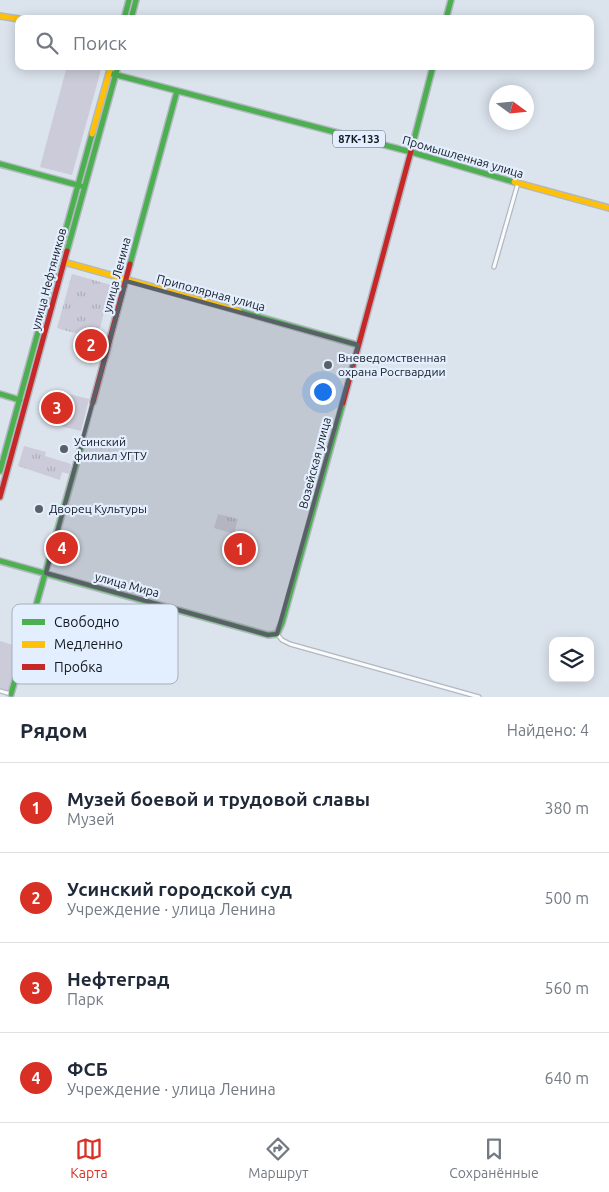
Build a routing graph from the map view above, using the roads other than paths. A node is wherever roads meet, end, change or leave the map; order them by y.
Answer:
1 (129, 0) edge
2 (136, 0) edge
3 (451, 0) edge
4 (125, 15) edge
5 (132, 15) edge
6 (447, 15) edge
7 (0, 16) edge
8 (15, 19) edge
9 (110, 70) edge
10 (117, 70) edge
11 (432, 70) edge
12 (109, 73) junction
13 (116, 75) junction
14 (177, 91) junction
15 (411, 152) junction
16 (0, 164) edge
17 (518, 183) junction
18 (78, 185) junction
19 (85, 187) junction
20 (609, 208) edge
21 (61, 262) junction
22 (494, 266) dead end
23 (126, 281) junction
24 (358, 344) junction
25 (0, 394) edge
26 (20, 399) junction
27 (26, 401) junction
28 (92, 402) joint
29 (82, 440) joint
30 (0, 471) edge
31 (0, 497) edge
32 (0, 560) edge
33 (46, 573) junction
34 (37, 604) edge
35 (157, 604) edge
36 (178, 610) edge
37 (277, 634) junction
38 (14, 684) edge
39 (0, 692) edge
40 (11, 694) joint
41 (479, 697) edge

1 - 4 main road
2 - 5 main road
3 - 6 main road
7 - 8 main road
9 - 12 main road, улица Нефтяников
10 - 13 main road, улица Нефтяников
11 - 15 main road, Возейская улица
12 - 13 main road, Промышленная улица / 87К-133
12 - 18 main road, улица Нефтяников
13 - 14 main road, Промышленная улица / 87К-133
13 - 19 main road, улица Нефтяников
14 - 15 main road, Промышленная улица / 87К-133
14 - 23 main road, улица Ленина
15 - 17 main road, Промышленная улица / 87К-133
15 - 24 main road, Возейская улица
16 - 18 main road
17 - 20 main road, Промышленная улица / 87К-133
17 - 22 street
18 - 19 main road
18 - 21 main road, улица Нефтяников
19 - 21 main road, улица Нефтяников
21 - 23 main road, Приполярная улица
21 - 26 main road, улица Нефтяников
21 - 27 main road, улица Нефтяников
23 - 24 main road, Приполярная улица
23 - 28 main road, улица Ленина
24 - 37 main road, Возейская улица
25 - 26 main road
26 - 27 main road
26 - 30 main road, улица Нефтяников
27 - 31 main road, улица Нефтяников
28 - 29 street, улица Ленина
29 - 33 main road, улица Ленина
32 - 33 main road, улица Мира
33 - 34 main road, улица Ленина
33 - 35 main road, улица Мира
36 - 37 main road, улица Мира
37 - 41 street
38 - 40 main road, улица Ленина
39 - 40 street

